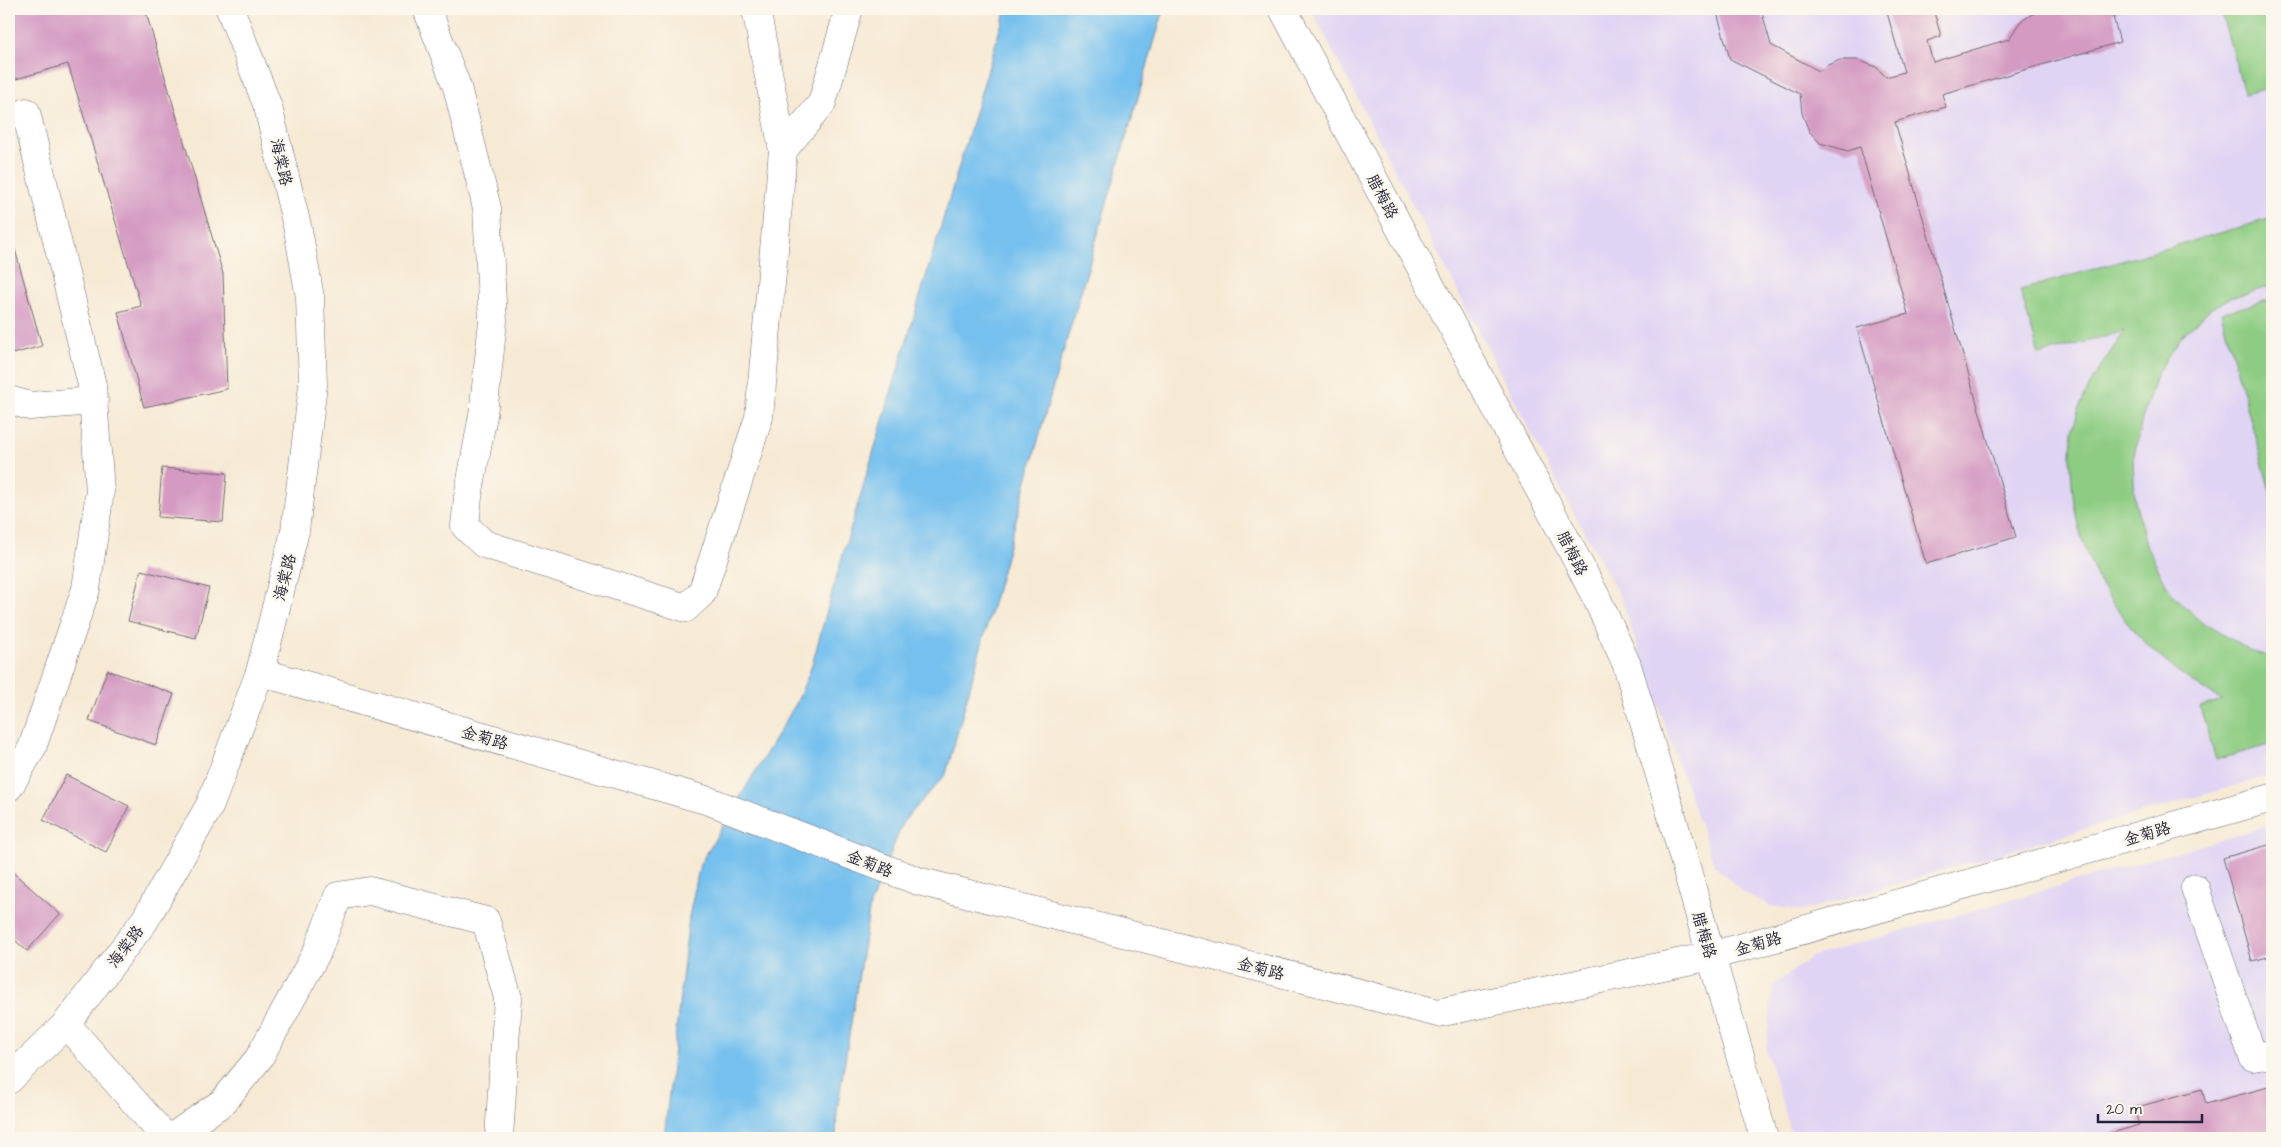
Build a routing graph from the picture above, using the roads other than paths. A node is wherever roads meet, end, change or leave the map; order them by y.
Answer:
1 (230, 9) edge
2 (427, 9) edge
3 (756, 9) edge
4 (849, 9) edge
5 (1283, 9) edge
6 (26, 112) dead end
7 (783, 150) junction
8 (9, 400) edge
9 (94, 401) junction
10 (260, 672) junction
11 (9, 787) edge
12 (2272, 798) edge
13 (2195, 888) dead end
14 (1711, 956) junction
15 (66, 1024) junction
16 (2272, 1054) edge
17 (9, 1080) edge
18 (166, 1138) edge
19 (171, 1138) edge
20 (499, 1138) edge
21 (1764, 1138) edge

1 - 10 street, 海棠路
2 - 7 street
3 - 7 street
4 - 7 street
5 - 14 street, 腊梅路
6 - 9 street
8 - 9 street
9 - 11 street
10 - 14 street, 金菊路
10 - 15 street, 海棠路
12 - 14 street, 金菊路
13 - 16 street
14 - 21 street, 腊梅路
15 - 17 street, 海棠路
15 - 18 street
19 - 20 street

